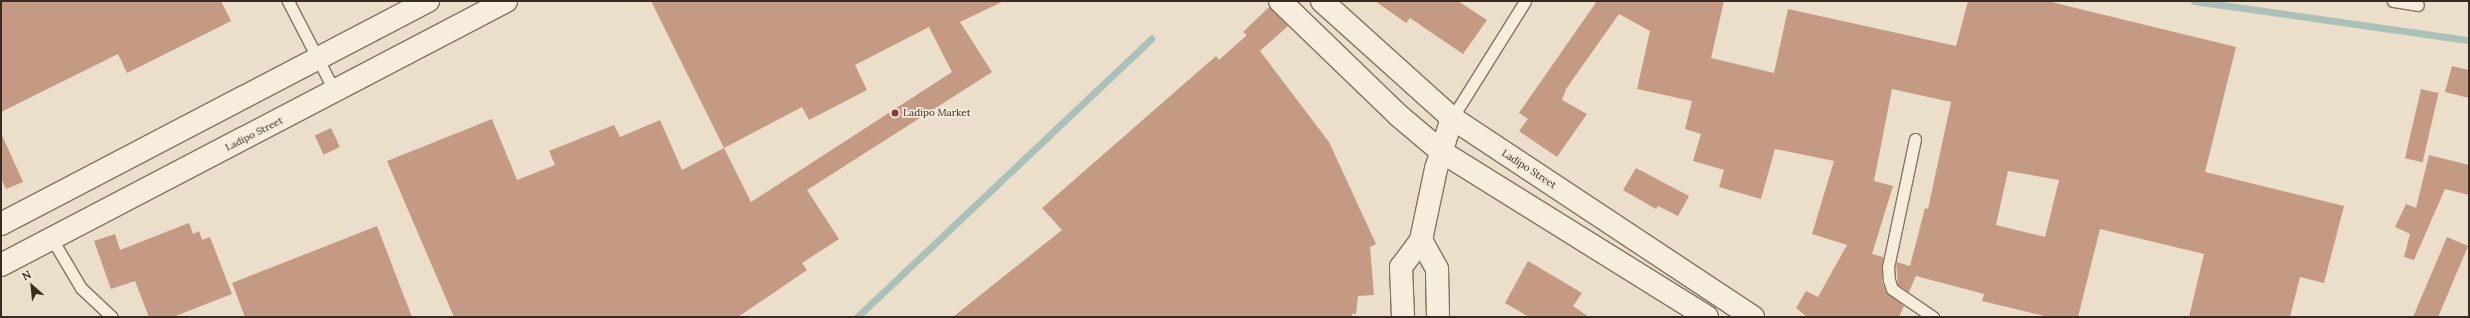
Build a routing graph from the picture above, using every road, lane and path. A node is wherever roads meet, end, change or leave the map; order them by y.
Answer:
1 (288, 1) edge
2 (428, 1) edge
3 (506, 1) edge
4 (1280, 1) edge
5 (1322, 1) edge
6 (1524, 1) edge
7 (2393, 1) edge
8 (2418, 5) dead end
9 (318, 59) junction
10 (335, 92) junction
11 (1452, 118) junction
12 (1915, 139) dead end
13 (1442, 152) junction
14 (1, 224) edge
15 (52, 238) junction
16 (1421, 240) junction
17 (1, 265) edge
18 (112, 317) edge
19 (1403, 317) edge
20 (1438, 317) edge
21 (1707, 317) edge
22 (1753, 317) edge
23 (1933, 317) edge

1 - 9 lane
2 - 9 main road
3 - 10 main road, Ladipo Street
4 - 13 main road
5 - 11 main road, Ladipo Street
6 - 11 lane
7 - 8 lane
9 - 10 lane
9 - 14 main road
10 - 15 main road, Ladipo Street
11 - 13 main road
11 - 22 main road, Ladipo Street
12 - 23 lane
13 - 16 main road
13 - 21 main road
15 - 17 main road, Ladipo Street
15 - 18 lane
16 - 19 main road
16 - 20 main road

